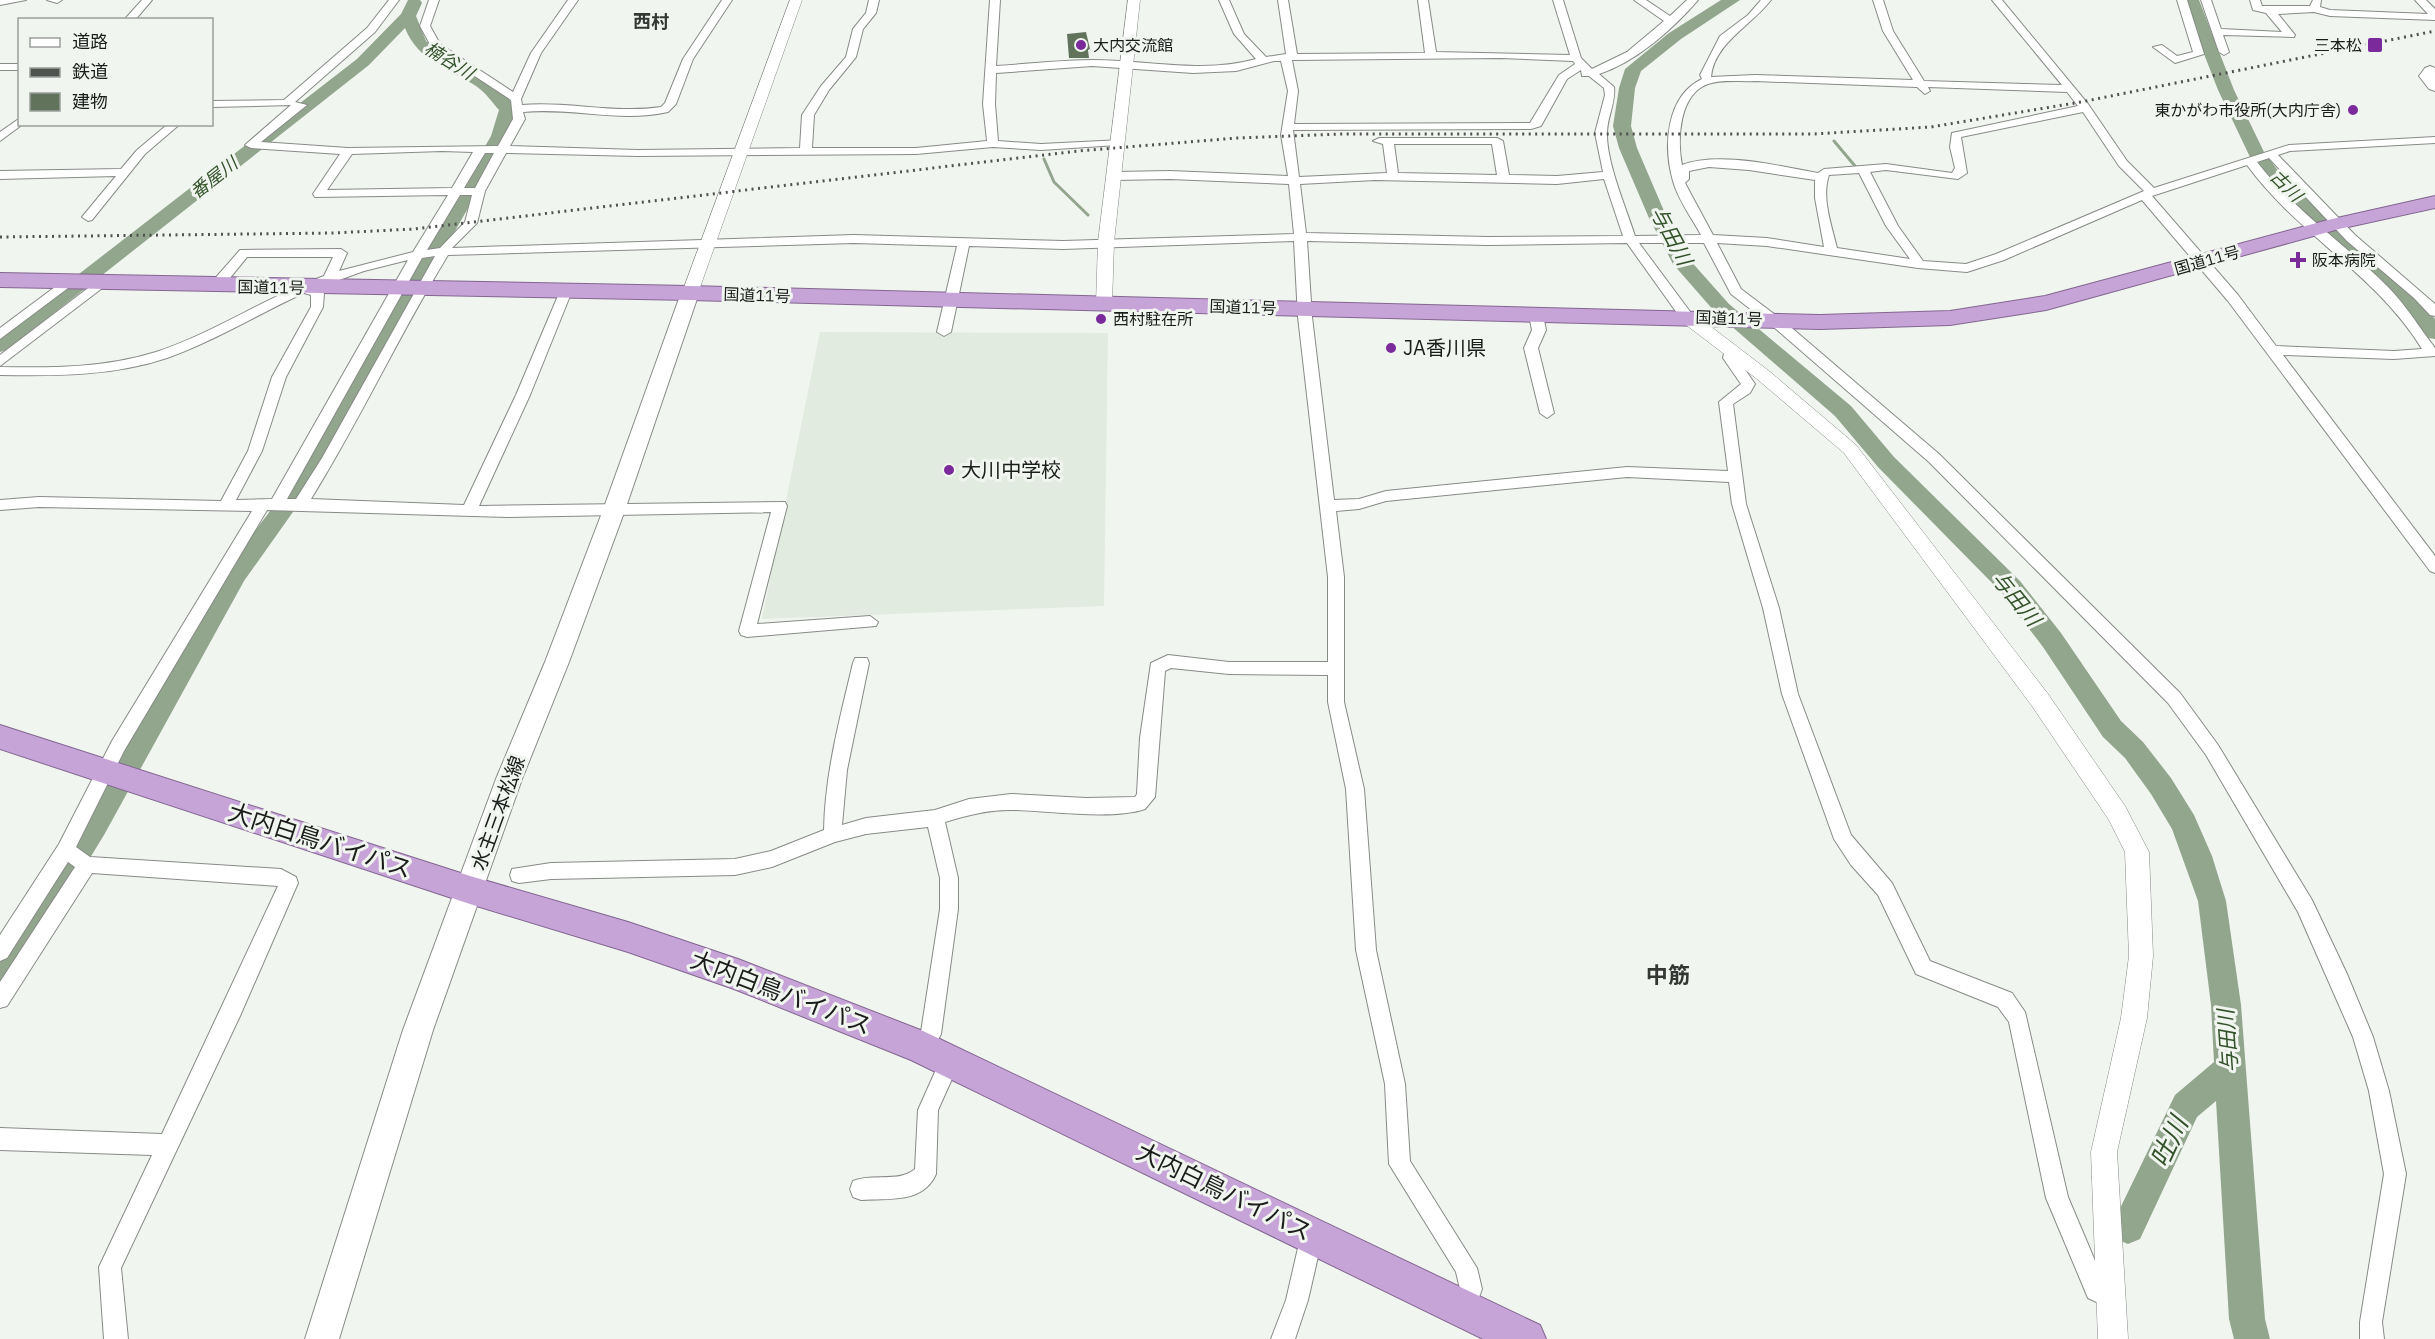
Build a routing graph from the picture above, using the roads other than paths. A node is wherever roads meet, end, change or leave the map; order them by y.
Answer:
1 (21, 0) edge
2 (52, 0) edge
3 (57, 0) edge
4 (147, 0) edge
5 (394, 0) edge
6 (434, 0) edge
7 (573, 0) edge
8 (727, 0) edge
9 (796, 0) edge
10 (874, 0) edge
11 (995, 0) edge
12 (1134, 0) edge
13 (1224, 0) edge
14 (1283, 0) edge
15 (1423, 0) edge
16 (1558, 0) edge
17 (1639, 0) edge
18 (1693, 0) edge
19 (1766, 0) edge
20 (1878, 0) edge
21 (1997, 0) edge
22 (2182, 0) edge
23 (2206, 0) edge
24 (2255, 0) edge
25 (2420, 0) edge
26 (0, 2) edge
27 (2316, 5) edge
28 (2270, 11) junction
29 (2435, 16) edge
30 (131, 18) edge
31 (1670, 21) junction
32 (2435, 22) edge
33 (2410, 24) dead end
34 (2219, 32) junction
35 (2158, 47) dead end
36 (2224, 52) dead end
37 (1431, 57) junction
38 (1289, 58) junction
39 (1264, 60) junction
40 (1579, 62) junction
41 (1127, 65) junction
42 (0, 67) edge
43 (18, 67) edge
44 (992, 70) junction
45 (1591, 72) junction
46 (1567, 73) junction
47 (1708, 80) junction
48 (1921, 86) junction
49 (2070, 89) junction
50 (1928, 97) dead end
51 (287, 103) junction
52 (213, 104) edge
53 (518, 104) junction
54 (2085, 108) junction
55 (18, 123) edge
56 (173, 126) edge
57 (1287, 127) junction
58 (0, 138) edge
59 (2435, 140) edge
60 (1118, 142) junction
61 (993, 144) junction
62 (481, 149) junction
63 (503, 150) junction
64 (806, 150) junction
65 (348, 151) junction
66 (742, 151) junction
67 (2269, 155) junction
68 (2251, 160) junction
69 (1862, 168) junction
70 (122, 172) junction
71 (0, 175) edge
72 (1115, 176) junction
73 (1393, 176) junction
74 (1609, 176) junction
75 (1503, 177) junction
76 (1821, 177) junction
77 (1294, 181) junction
78 (1679, 183) junction
79 (456, 190) junction
80 (479, 191) junction
81 (2148, 194) junction
82 (2435, 202) edge
83 (88, 217) dead end
84 (2326, 226) junction
85 (1301, 237) junction
86 (1635, 239) junction
87 (1707, 240) junction
88 (964, 241) junction
89 (1106, 242) junction
90 (710, 244) junction
91 (1831, 250) junction
92 (442, 252) junction
93 (420, 253) junction
94 (2202, 261) junction
95 (1918, 264) junction
96 (329, 279) junction
97 (0, 280) edge
98 (84, 282) junction
99 (216, 286) junction
100 (307, 288) junction
101 (409, 290) junction
102 (566, 291) junction
103 (690, 293) junction
104 (949, 301) junction
105 (1104, 304) junction
106 (1306, 309) junction
107 (2435, 312) edge
108 (1536, 315) junction
109 (1697, 317) junction
110 (1767, 319) junction
111 (944, 332) dead end
112 (0, 334) edge
113 (2271, 350) junction
114 (1730, 351) junction
115 (2433, 353) edge
116 (0, 362) edge
117 (0, 371) edge
118 (1547, 413) dead end
119 (1737, 477) junction
120 (274, 504) junction
121 (298, 504) junction
122 (0, 505) edge
123 (226, 506) junction
124 (1327, 506) junction
125 (470, 509) junction
126 (614, 510) junction
127 (2435, 567) edge
128 (870, 622) dead end
129 (861, 663) dead end
130 (1338, 669) junction
131 (0, 736) edge
132 (117, 774) junction
133 (935, 818) junction
134 (833, 835) junction
135 (76, 857) junction
136 (519, 875) dead end
137 (470, 890) junction
138 (0, 952) edge
139 (0, 999) edge
140 (937, 1054) junction
141 (0, 1139) edge
142 (169, 1145) junction
143 (861, 1189) dead end
144 (1312, 1235) junction
145 (2111, 1298) junction
146 (1484, 1323) edge
147 (116, 1339) edge
148 (322, 1339) edge
149 (1283, 1339) edge
150 (1526, 1339) edge
151 (2113, 1339) edge
152 (2372, 1339) edge

1 - 26 street
2 - 3 street
4 - 30 street
5 - 51 street
6 - 53 street
7 - 53 street
8 - 53 street
9 - 66 street
10 - 64 street
11 - 44 street
12 - 41 street
13 - 39 street
14 - 38 street
15 - 37 street
16 - 40 street
17 - 31 street
18 - 31 street
19 - 47 street
20 - 48 street
21 - 49 street
22 - 35 street
23 - 34 street
24 - 28 street
25 - 29 street
27 - 28 street
27 - 29 street
28 - 34 street
31 - 45 street
32 - 33 street
34 - 36 street
37 - 38 street
37 - 40 street
38 - 39 street
38 - 57 street
39 - 41 street
40 - 45 street
40 - 46 street
41 - 44 street
41 - 60 street
42 - 43 street
44 - 61 street
45 - 46 street
45 - 74 street
46 - 57 street
47 - 48 street
47 - 78 street
48 - 49 street
48 - 50 street
49 - 54 street
51 - 52 street
51 - 65 street
53 - 63 street
54 - 69 street
54 - 81 street
55 - 58 street
56 - 70 street
57 - 77 street
59 - 67 street
60 - 61 street
60 - 72 street
61 - 64 street
62 - 63 street
62 - 65 street
62 - 79 street
63 - 66 street
63 - 80 street
64 - 66 street
65 - 79 street
66 - 90 street
67 - 68 street
67 - 84 street
68 - 81 street
68 - 84 street
69 - 76 street
69 - 95 street
70 - 71 street
70 - 83 street
72 - 77 street
72 - 89 street
73 - 75 street
73 - 75 street
73 - 77 street
74 - 75 street
74 - 86 street
76 - 78 street
76 - 91 street
77 - 85 street
78 - 87 street
79 - 80 street
79 - 93 street
80 - 92 street
81 - 94 street
81 - 95 street
82 - 84 highway, 国道11号
84 - 94 highway, 国道11号
84 - 107 street
84 - 115 street
85 - 86 street
85 - 89 street
85 - 106 street
86 - 87 street
86 - 109 street
87 - 91 street
87 - 110 street
88 - 89 street
88 - 90 street
88 - 104 street
89 - 105 street
90 - 92 street
90 - 103 street
91 - 95 street
92 - 93 street
92 - 101 street
93 - 96 street
93 - 101 street
94 - 110 highway, 国道11号
94 - 113 street
96 - 99 street
96 - 100 street
97 - 98 highway, 国道11号
98 - 99 highway, 国道11号
98 - 112 street
98 - 116 street
99 - 100 highway, 国道11号
100 - 101 highway, 国道11号
100 - 117 street
100 - 123 street
101 - 102 highway, 国道11号
101 - 120 street
101 - 121 street
102 - 103 highway, 国道11号
102 - 125 street
103 - 104 highway, 国道11号
103 - 126 main road, 水主三本松線
104 - 105 highway, 国道11号
104 - 111 street
105 - 106 highway, 国道11号
106 - 108 highway, 国道11号
106 - 124 street
108 - 109 highway, 国道11号
108 - 118 street
109 - 110 highway, 国道11号
109 - 114 street
110 - 152 street
113 - 115 street
113 - 127 street
114 - 119 street
114 - 145 street
119 - 124 street
119 - 145 street
120 - 121 street
120 - 123 street
120 - 132 street
121 - 125 street
122 - 123 street
124 - 130 street
125 - 126 street
126 - 128 street
126 - 137 main road, 水主三本松線
129 - 134 street
130 - 133 street
130 - 146 street
131 - 132 highway, 大内白鳥バイパス
132 - 135 street
132 - 137 highway, 大内白鳥バイパス
133 - 134 street
133 - 140 street
134 - 136 street
135 - 138 street
135 - 139 street
135 - 142 street
137 - 140 highway, 大内白鳥バイパス
137 - 148 main road, 水主三本松線
140 - 143 street
140 - 144 highway, 大内白鳥バイパス
141 - 142 street
142 - 147 street
144 - 146 highway, 大内白鳥バイパス
144 - 149 street
145 - 151 street
146 - 150 highway, 大内白鳥バイパス

